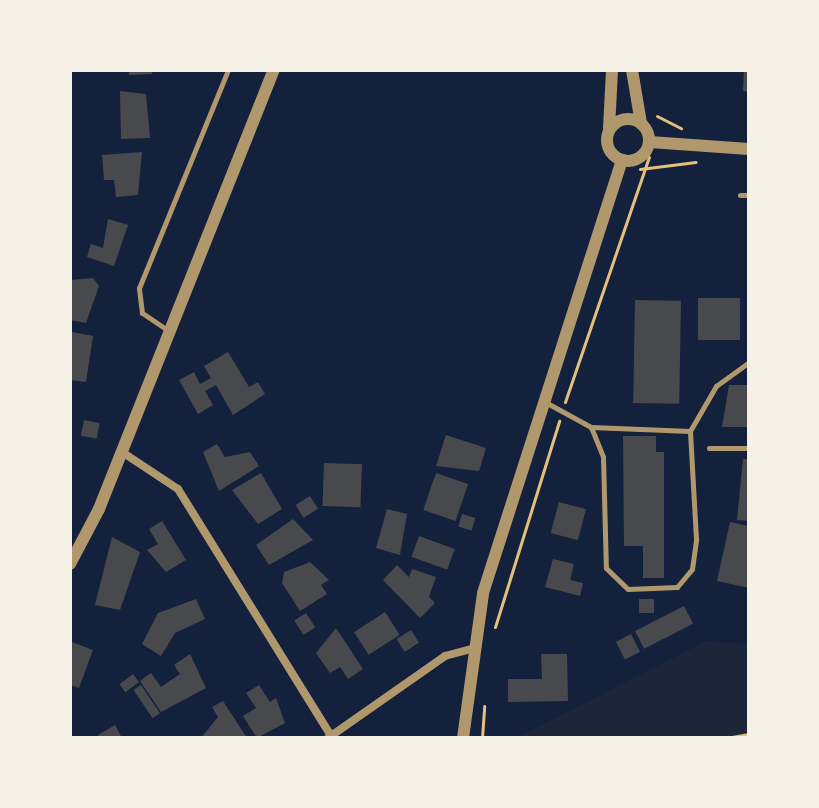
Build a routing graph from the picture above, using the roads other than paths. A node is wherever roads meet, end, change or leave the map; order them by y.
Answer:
1 (228, 70) edge
2 (274, 70) edge
3 (612, 70) edge
4 (632, 70) edge
5 (641, 123) junction
6 (608, 132) junction
7 (655, 143) junction
8 (749, 149) edge
9 (621, 164) junction
10 (740, 195) dead end
11 (749, 195) edge
12 (166, 329) junction
13 (749, 362) edge
14 (547, 403) junction
15 (591, 427) junction
16 (690, 431) junction
17 (709, 448) dead end
18 (749, 448) edge
19 (122, 452) junction
20 (70, 564) edge
21 (472, 649) junction
22 (330, 737) edge
23 (463, 738) edge

1 - 12 lane
2 - 12 street
3 - 6 street
4 - 5 street
5 - 6 street
5 - 7 street
6 - 9 street
7 - 8 street
7 - 9 street
9 - 14 street
10 - 11 lane
12 - 19 street
13 - 16 lane
14 - 15 lane
14 - 21 street
15 - 16 lane
15 - 16 lane
17 - 18 lane
19 - 20 street
19 - 22 street
21 - 22 street
21 - 23 street

